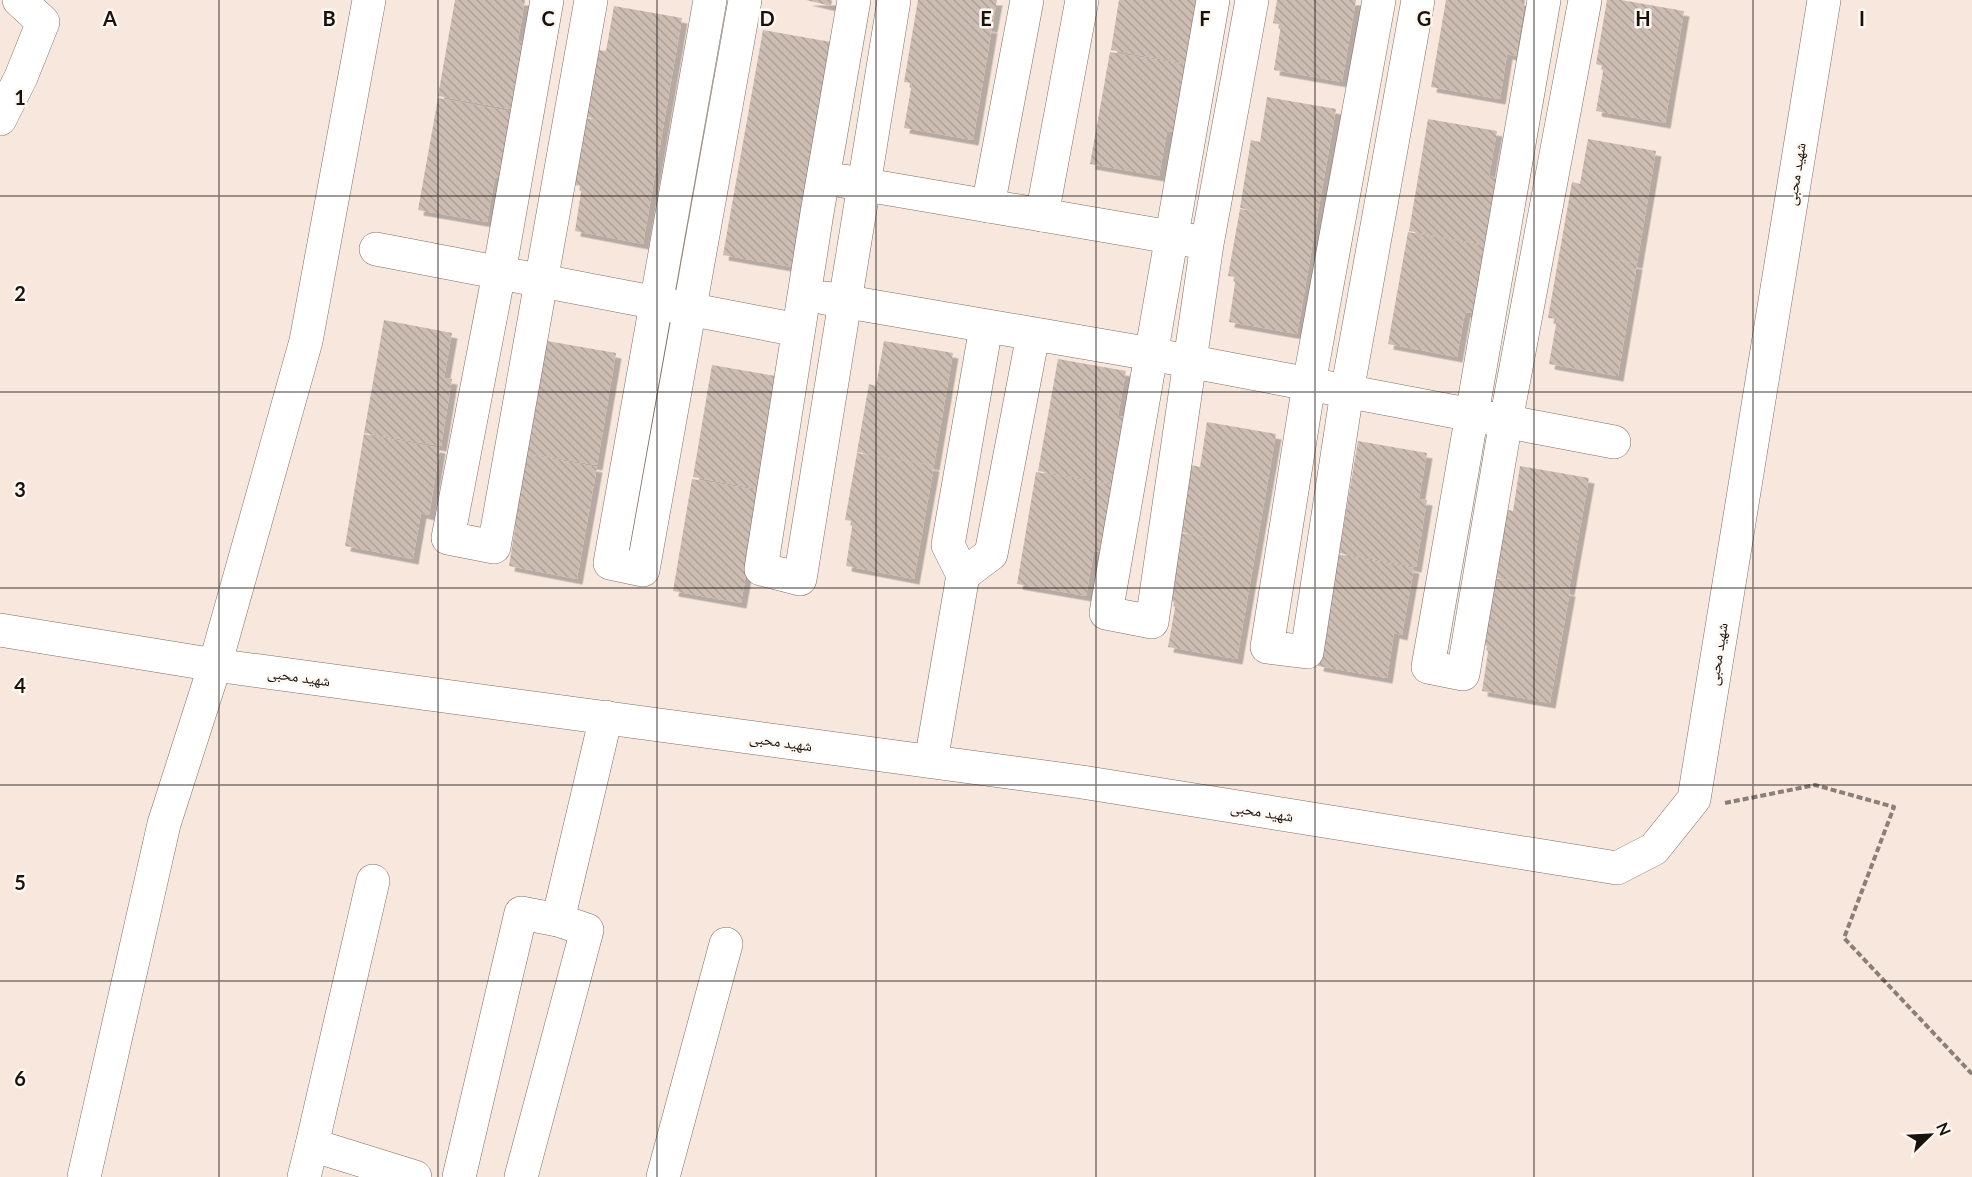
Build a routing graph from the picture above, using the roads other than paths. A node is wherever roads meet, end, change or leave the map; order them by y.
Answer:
1 (19, 0) edge
2 (369, 0) edge
3 (548, 0) edge
4 (591, 0) edge
5 (710, 0) edge
6 (745, 0) edge
7 (854, 0) edge
8 (894, 0) edge
9 (1027, 0) edge
10 (1082, 0) edge
11 (1213, 0) edge
12 (1252, 0) edge
13 (1379, 0) edge
14 (1419, 0) edge
15 (1544, 0) edge
16 (1585, 0) edge
17 (1824, 0) edge
18 (0, 119) edge
19 (824, 177) junction
20 (864, 184) junction
21 (988, 206) junction
22 (1041, 215) junction
23 (1173, 238) junction
24 (1207, 244) junction
25 (376, 249) dead end
26 (499, 273) junction
27 (541, 281) junction
28 (805, 294) junction
29 (845, 302) junction
30 (656, 303) junction
31 (690, 310) junction
32 (986, 327) junction
33 (798, 330) junction
34 (1033, 335) junction
35 (1151, 354) junction
36 (1190, 362) junction
37 (1309, 384) junction
38 (1347, 392) junction
39 (1472, 415) junction
40 (1506, 421) junction
41 (1614, 442) dead end
42 (963, 575) junction
43 (0, 630) edge
44 (215, 665) junction
45 (606, 717) junction
46 (931, 761) junction
47 (373, 881) dead end
48 (558, 920) junction
49 (726, 944) dead end
50 (312, 1145) junction
51 (84, 1177) edge
52 (304, 1177) edge
53 (415, 1177) edge
54 (459, 1177) edge
55 (521, 1177) edge
56 (663, 1177) edge

1 - 18 street
2 - 44 street
3 - 26 street
4 - 27 street
5 - 30 street
6 - 31 street
7 - 19 street
8 - 20 street
9 - 21 street
10 - 22 street
11 - 23 street
12 - 24 street
13 - 37 street
14 - 38 street
15 - 39 street
16 - 40 street
17 - 46 street, شهید محبی
19 - 20 street
19 - 28 street
20 - 21 street
20 - 29 street
21 - 22 street
22 - 23 street
23 - 24 street
23 - 35 street
24 - 36 street
25 - 26 street
26 - 27 street
26 - 27 street
27 - 30 street
28 - 29 street
28 - 33 street
29 - 32 street
29 - 33 street
30 - 31 street
30 - 31 street
31 - 33 street
32 - 34 street
32 - 42 street
34 - 35 street
34 - 42 street
35 - 36 street
35 - 36 street
36 - 37 street
37 - 38 street
37 - 38 street
38 - 39 street
39 - 40 street
39 - 40 street
40 - 41 street
42 - 46 street
43 - 44 street, شهید محبی
44 - 45 street, شهید محبی
44 - 51 street
45 - 46 street, شهید محبی
45 - 48 street
47 - 50 street
48 - 54 street
48 - 55 street
49 - 56 street
50 - 52 street
50 - 53 street

